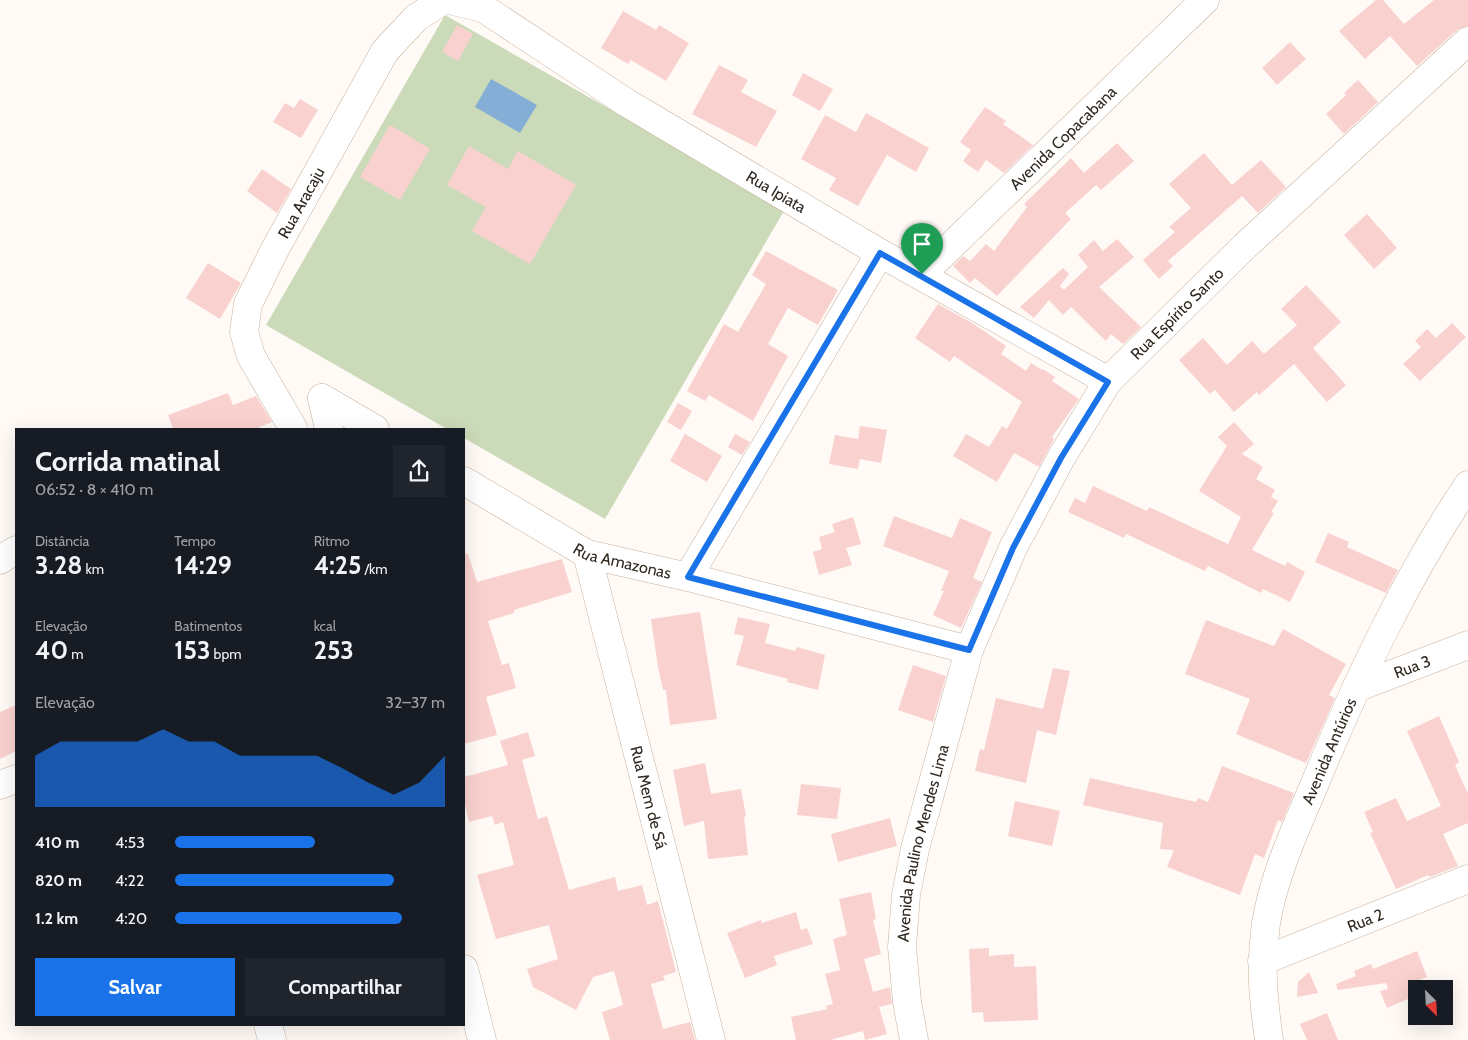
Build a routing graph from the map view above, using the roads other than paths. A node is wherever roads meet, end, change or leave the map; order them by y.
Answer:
1 (443, 0) edge
2 (449, 0) edge
3 (1205, 0) edge
4 (1468, 41) edge
5 (880, 253) junction
6 (922, 274) junction
7 (1108, 382) junction
8 (322, 398) junction
9 (292, 428) edge
10 (329, 428) edge
11 (373, 428) edge
12 (465, 482) edge
13 (1468, 485) edge
14 (15, 551) edge
15 (587, 554) junction
16 (0, 560) edge
17 (688, 577) junction
18 (1468, 645) edge
19 (969, 650) junction
20 (1356, 688) junction
21 (15, 779) edge
22 (0, 785) edge
23 (1468, 879) edge
24 (1262, 961) junction
25 (465, 973) edge
26 (268, 1026) edge
27 (272, 1040) edge
28 (482, 1040) edge
29 (711, 1040) edge
30 (914, 1040) edge
31 (1269, 1040) edge

1 - 9 street, Rua Aracaju
2 - 5 street, Rua Ipiata
3 - 6 street, Avenida Copacabana
4 - 7 street, Rua Espírito Santo
5 - 6 street, Rua Ipiata
5 - 17 street
6 - 7 street, Rua Ipiata
7 - 19 street, Rua Espírito Santo
8 - 9 street, Rua Aracaju
8 - 10 street
8 - 11 street
12 - 15 street, Rua Amazonas
13 - 20 street, Avenida Antúrios
14 - 16 street
15 - 17 street, Rua Amazonas
15 - 29 street, Rua Mem de Sá
17 - 19 street, Rua Amazonas
18 - 20 street, Rua 3
19 - 30 street, Avenida Paulino Mendes Lima
20 - 24 street, Avenida Antúrios
21 - 22 street
23 - 24 street, Rua 2
24 - 31 street, Avenida Antúrios
25 - 28 street
26 - 27 street

